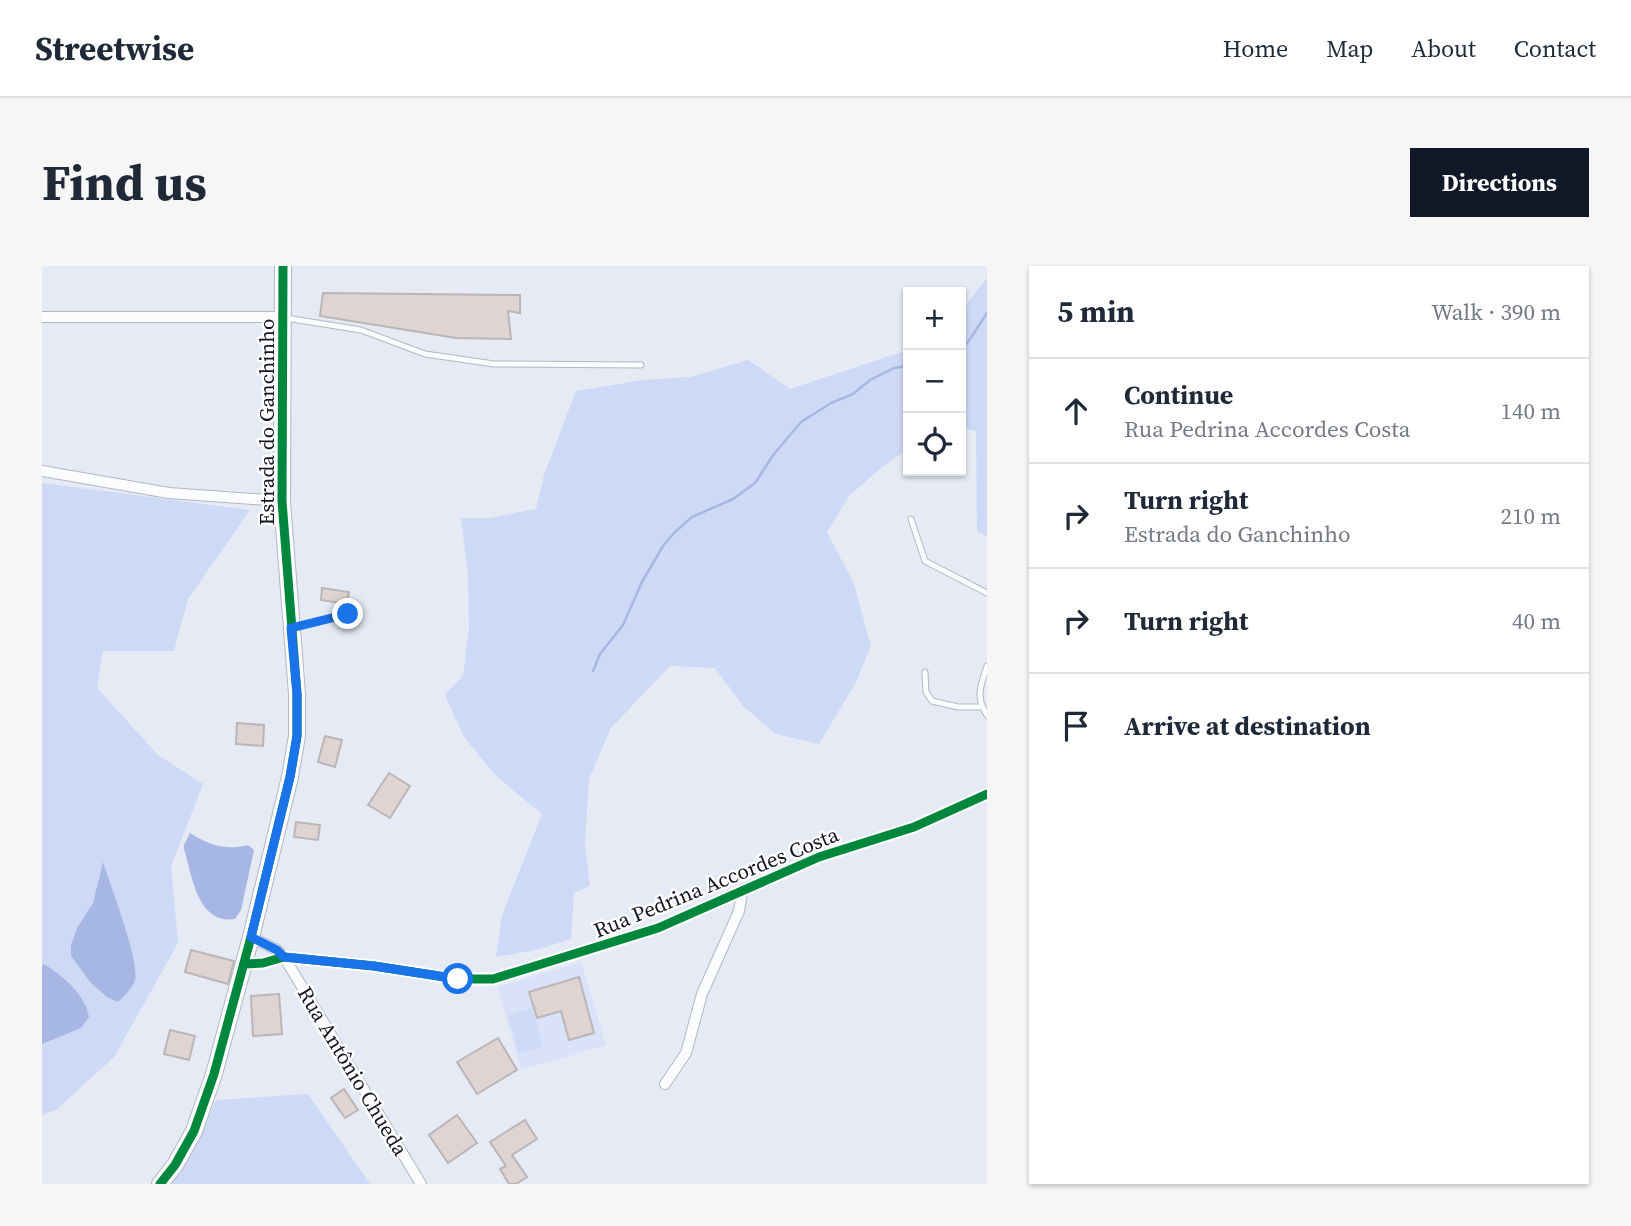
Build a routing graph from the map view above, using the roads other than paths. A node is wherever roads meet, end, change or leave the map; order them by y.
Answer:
1 (283, 266) edge
2 (42, 317) edge
3 (284, 317) junction
4 (641, 365) dead end
5 (42, 471) edge
6 (282, 501) junction
7 (911, 519) dead end
8 (987, 593) edge
9 (348, 614) dead end
10 (291, 628) junction
11 (987, 666) edge
12 (925, 672) dead end
13 (982, 708) junction
14 (987, 715) edge
15 (987, 793) edge
16 (742, 892) junction
17 (251, 937) junction
18 (284, 957) junction
19 (245, 964) junction
20 (665, 1084) dead end
21 (160, 1184) edge
22 (421, 1184) edge

1 - 3 street, Estrada do Ganchinho
2 - 3 street
3 - 4 lane
3 - 6 street, Estrada do Ganchinho
5 - 6 street
6 - 10 street, Estrada do Ganchinho
7 - 8 lane
9 - 10 lane
10 - 17 street, Estrada do Ganchinho
11 - 13 lane
12 - 13 lane
13 - 14 lane
15 - 16 street, Rua Pedrina Accordes Costa
16 - 18 street, Rua Pedrina Accordes Costa
16 - 20 street
17 - 18 street, Rua Pedrina Accordes Costa
17 - 19 street, Estrada do Ganchinho
18 - 19 street, Rua Pedrina Accordes Costa
18 - 22 street, Rua Antônio Chueda
19 - 21 street, Estrada do Ganchinho

